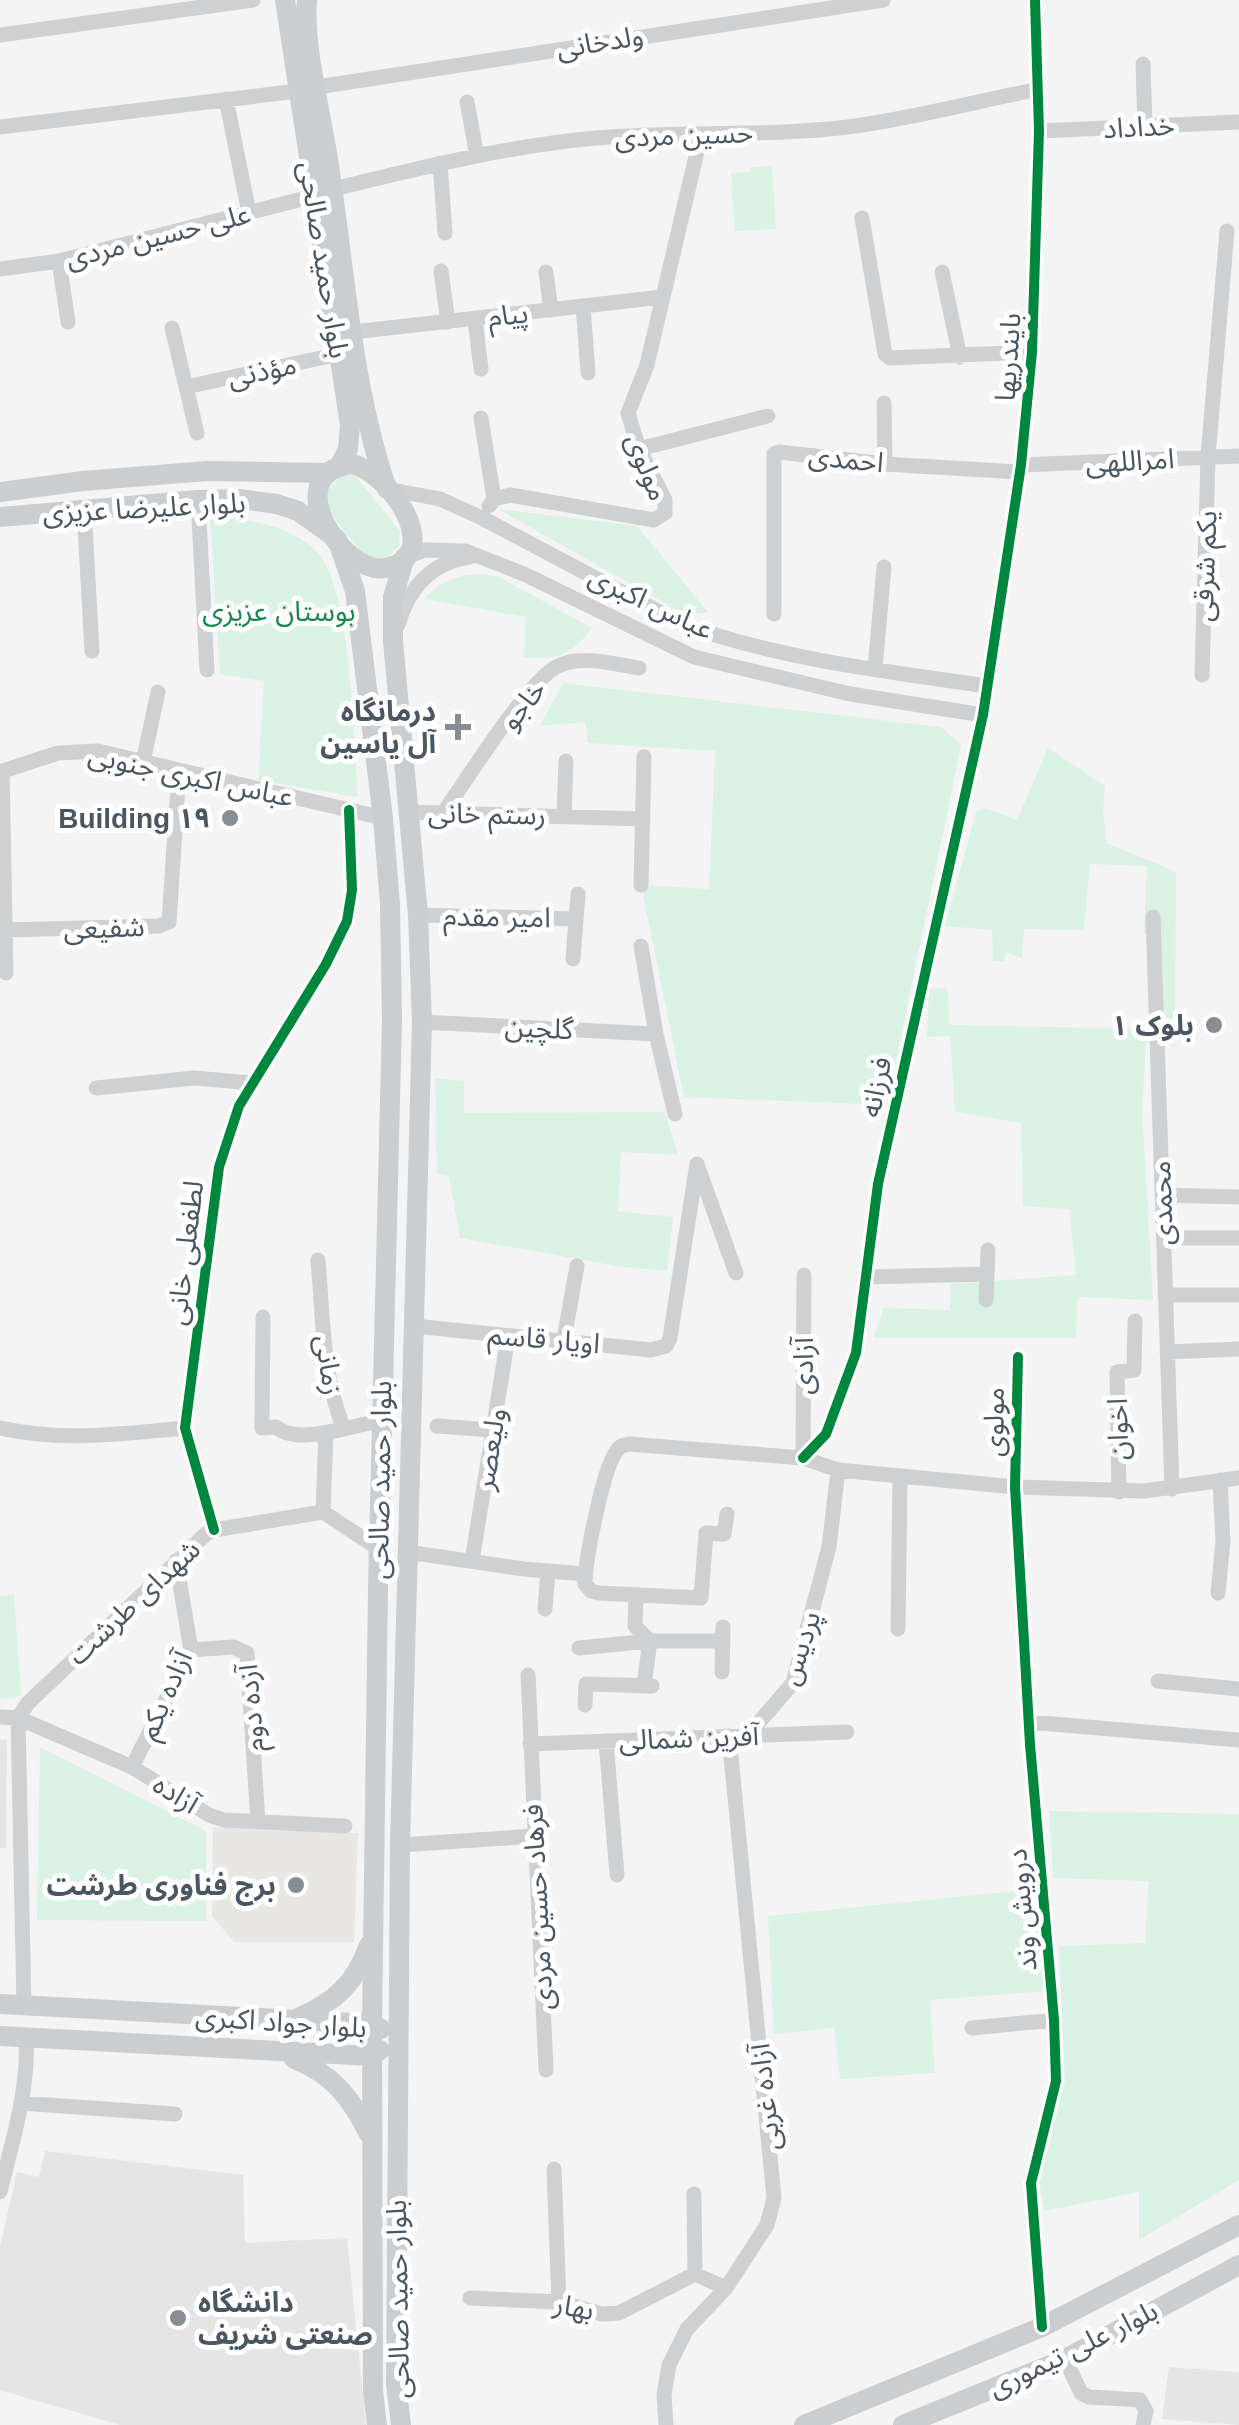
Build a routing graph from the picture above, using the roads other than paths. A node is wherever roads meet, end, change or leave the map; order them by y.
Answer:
1 (253, 0) edge
2 (286, 0) edge
3 (307, 0) edge
4 (866, 0) edge
5 (884, 0) edge
6 (1035, 0) edge
7 (0, 35) edge
8 (1143, 64) dead end
9 (308, 89) junction
10 (1036, 90) junction
11 (226, 99) junction
12 (467, 102) dead end
13 (1239, 122) edge
14 (1145, 126) junction
15 (0, 127) edge
16 (1039, 131) junction
17 (702, 134) junction
18 (477, 156) junction
19 (440, 163) junction
20 (323, 193) junction
21 (249, 213) junction
22 (862, 218) dead end
23 (1228, 231) dead end
24 (445, 233) dead end
25 (59, 261) junction
26 (0, 269) edge
27 (441, 270) dead end
28 (546, 272) dead end
29 (942, 272) dead end
30 (662, 297) junction
31 (583, 306) junction
32 (551, 310) junction
33 (475, 318) junction
34 (68, 322) dead end
35 (448, 322) junction
36 (172, 328) dead end
37 (354, 332) junction
38 (1032, 352) junction
39 (338, 354) junction
40 (960, 357) junction
41 (480, 369) dead end
42 (588, 374) dead end
43 (186, 387) junction
44 (884, 403) dead end
45 (768, 416) dead end
46 (482, 418) dead end
47 (197, 433) dead end
48 (639, 449) junction
49 (1239, 456) edge
50 (1208, 457) junction
51 (885, 464) junction
52 (334, 469) junction
53 (1020, 469) junction
54 (387, 489) junction
55 (0, 492) edge
56 (494, 499) junction
57 (198, 500) junction
58 (84, 508) junction
59 (0, 517) edge
60 (482, 518) junction
61 (337, 539) junction
62 (484, 556) junction
63 (405, 557) junction
64 (884, 566) dead end
65 (774, 614) dead end
66 (393, 641) junction
67 (92, 651) dead end
68 (639, 668) dead end
69 (874, 669) junction
70 (206, 670) dead end
71 (1202, 675) dead end
72 (987, 686) junction
73 (158, 692) dead end
74 (982, 715) junction
75 (644, 756) dead end
76 (143, 762) junction
77 (566, 762) dead end
78 (179, 770) junction
79 (1, 772) edge
80 (349, 810) junction
81 (409, 812) junction
82 (443, 814) junction
83 (564, 816) junction
84 (383, 818) junction
85 (642, 818) junction
86 (642, 885) dead end
87 (578, 894) dead end
88 (418, 916) junction
89 (1153, 918) dead end
90 (576, 919) junction
91 (5, 930) junction
92 (641, 946) dead end
93 (573, 959) dead end
94 (6, 973) dead end
95 (422, 1022) junction
96 (656, 1034) junction
97 (252, 1082) junction
98 (96, 1088) dead end
99 (675, 1114) dead end
100 (1162, 1195) junction
101 (1239, 1197) edge
102 (1164, 1238) junction
103 (1239, 1238) edge
104 (988, 1250) dead end
105 (318, 1260) dead end
106 (577, 1266) dead end
107 (736, 1273) dead end
108 (804, 1274) dead end
109 (987, 1274) junction
110 (866, 1277) junction
111 (1239, 1295) edge
112 (1166, 1296) junction
113 (986, 1300) dead end
114 (263, 1317) dead end
115 (1135, 1320) dead end
116 (414, 1326) junction
117 (508, 1336) junction
118 (564, 1339) junction
119 (1239, 1348) edge
120 (1167, 1352) junction
121 (1018, 1357) dead end
122 (382, 1420) junction
123 (437, 1426) dead end
124 (0, 1428) edge
125 (186, 1428) junction
126 (344, 1429) junction
127 (494, 1430) junction
128 (326, 1433) junction
129 (802, 1458) junction
130 (838, 1470) junction
131 (900, 1476) junction
132 (1239, 1478) edge
133 (1220, 1480) junction
134 (1015, 1488) junction
135 (1172, 1489) junction
136 (1119, 1492) junction
137 (322, 1512) junction
138 (727, 1514) dead end
139 (214, 1530) junction
140 (379, 1549) junction
141 (407, 1552) junction
142 (472, 1560) junction
143 (176, 1561) junction
144 (548, 1571) junction
145 (585, 1574) junction
146 (1218, 1592) dead end
147 (636, 1595) junction
148 (545, 1610) dead end
149 (898, 1629) dead end
150 (650, 1641) junction
151 (579, 1648) dead end
152 (191, 1650) junction
153 (722, 1672) dead end
154 (528, 1674) dead end
155 (1158, 1681) dead end
156 (1239, 1689) edge
157 (585, 1705) dead end
158 (0, 1717) edge
159 (18, 1718) junction
160 (1028, 1722) junction
161 (847, 1732) dead end
162 (728, 1736) junction
163 (747, 1736) junction
164 (1239, 1740) edge
165 (606, 1741) junction
166 (530, 1744) junction
167 (132, 1767) junction
168 (258, 1822) junction
169 (345, 1826) dead end
170 (534, 1836) junction
171 (400, 1844) junction
172 (617, 1874) dead end
173 (374, 1936) junction
174 (398, 1945) junction
175 (0, 2004) edge
176 (24, 2006) junction
177 (1054, 2020) junction
178 (292, 2021) junction
179 (372, 2024) junction
180 (972, 2028) dead end
181 (0, 2036) edge
182 (397, 2037) junction
183 (26, 2038) junction
184 (278, 2052) junction
185 (372, 2056) junction
186 (546, 2070) dead end
187 (21, 2102) junction
188 (175, 2114) dead end
189 (372, 2140) junction
190 (554, 2169) dead end
191 (0, 2192) edge
192 (694, 2194) dead end
193 (1239, 2226) edge
194 (1239, 2265) edge
195 (695, 2274) junction
196 (726, 2288) junction
197 (470, 2298) dead end
198 (559, 2302) junction
199 (1042, 2326) junction
200 (1066, 2359) junction
201 (377, 2425) edge
202 (400, 2425) edge
203 (666, 2425) edge
204 (804, 2425) edge
205 (903, 2425) edge
206 (1143, 2425) edge

1 - 7 street
2 - 9 main road, بلوار حمید صالحی
3 - 9 main road
4 - 5 street, ولدخانی
4 - 9 street, ولدخانی
6 - 10 street, بایندریها
8 - 14 street
9 - 11 street, ولدخانی
9 - 20 main road, بلوار حمید صالحی
10 - 16 street, بایندریها
10 - 17 street, حسین مردی
11 - 15 street, ولدخانی
11 - 21 street
12 - 18 street
13 - 14 street, خداداد
14 - 16 street, خداداد
16 - 38 street, بایندریها
17 - 18 street, حسین مردی
17 - 30 street, مولوی
18 - 19 street, حسین مردی
19 - 20 street, حسین مردی
19 - 24 street
20 - 21 street, علی حسین مردی
20 - 37 main road, بلوار حمید صالحی
20 - 39 main road, بلوار حمید صالحی
21 - 25 street, علی حسین مردی
22 - 40 street
23 - 50 street, یکم شرقی
25 - 26 street, علی حسین مردی
25 - 34 street
27 - 35 street
28 - 32 street
29 - 40 street
30 - 31 street, پیام
30 - 48 street, مولوی
31 - 32 street, پیام
31 - 42 street
32 - 33 street, پیام
33 - 35 street, پیام
33 - 41 street
35 - 37 street, پیام
36 - 43 street
37 - 54 main road, بلوار حمید صالحی
38 - 40 street
38 - 53 street, بایندریها
39 - 43 street, مؤذنی
39 - 52 main road, بلوار حمید صالحی
43 - 47 street
44 - 51 street
45 - 48 street
46 - 56 street
48 - 56 street, مولوی
49 - 50 street, امراللهی
50 - 53 street, امراللهی
50 - 71 street, یکم شرقی
51 - 53 street, احمدی
51 - 65 street, احمدی
52 - 54 main road
52 - 55 main road, بلوار علیرضا عزیزی
52 - 61 main road
53 - 72 street, بایندریها
54 - 60 street, عباس اکبری
54 - 63 main road
56 - 60 street
57 - 58 main road, بلوار علیرضا عزیزی
57 - 61 main road, بلوار علیرضا عزیزی
57 - 70 street
58 - 59 main road, بلوار علیرضا عزیزی
58 - 67 street
60 - 69 street, عباس اکبری
61 - 63 main road
61 - 84 main road, بلوار حمید صالحی
62 - 63 street, عباس اکبری
62 - 66 street
62 - 74 street, عباس اکبری
63 - 66 main road, بلوار حمید صالحی
64 - 69 street
66 - 81 main road, بلوار حمید صالحی
68 - 82 street, خاجو
69 - 72 street, عباس اکبری
72 - 74 street, بایندریها
73 - 76 street
74 - 110 street, فرزانه
75 - 85 street
76 - 78 street, عباس اکبری جنوبی
76 - 79 street, عباس اکبری جنوبی
77 - 83 street, رستم خانی
78 - 80 street, عباس اکبری جنوبی
78 - 91 street, شفیعی
79 - 91 street
80 - 84 street, عباس اکبری جنوبی
80 - 97 street, لطفعلی خانی
81 - 82 street, رستم خانی
81 - 88 main road, بلوار حمید صالحی
82 - 83 street, رستم خانی
83 - 85 street, رستم خانی
84 - 122 main road, بلوار حمید صالحی
85 - 86 street
87 - 90 street
88 - 90 street, امیر مقدم
88 - 95 main road, بلوار حمید صالحی
89 - 100 street, محمدی
90 - 93 street
91 - 94 street
92 - 96 street
95 - 96 street, گلچین
95 - 116 main road, بلوار حمید صالحی
96 - 99 street
97 - 98 street
97 - 125 street, لطفعلی خانی
100 - 101 street
100 - 102 street, محمدی
102 - 103 street
102 - 112 street, محمدی
104 - 109 street
105 - 126 street, زمانی
106 - 118 street
107 - 118 street, اویار قاسم
108 - 129 street, آزادی
109 - 110 street
109 - 113 street
110 - 129 street, فرزانه
111 - 112 street
112 - 120 street, محمدی
114 - 128 street
115 - 136 street, اخوان
116 - 117 street, اویار قاسم
116 - 141 main road, بلوار حمید صالحی
117 - 118 street, اویار قاسم
117 - 127 street, ولیعصر
119 - 120 street
120 - 135 street, محمدی
121 - 134 street, مولوی
122 - 126 street, زمانی
122 - 140 main road, بلوار حمید صالحی
123 - 127 street
124 - 125 street
125 - 139 street, لطفعلی خانی
126 - 128 street
127 - 142 street, ولیعصر
128 - 137 street
129 - 130 street
129 - 145 street
130 - 131 street
130 - 163 street, پردیس
131 - 134 street
131 - 149 street
132 - 133 street
133 - 135 street
133 - 146 street
134 - 136 street
134 - 160 street, درویش‌ وند
135 - 136 street
137 - 139 street, شهدای طرشت
137 - 140 street
138 - 147 street
139 - 143 street, شهدای طرشت
140 - 141 main road
140 - 173 main road, بلوار حمید صالحی
141 - 142 street
141 - 171 main road, بلوار حمید صالحی
142 - 144 street
143 - 152 street, آزاده یکم
143 - 159 street, شهدای طرشت
144 - 145 street
144 - 148 street
145 - 147 street
147 - 150 street
150 - 151 street
150 - 153 street
150 - 157 street
152 - 167 street, آزاده یکم
152 - 168 street, آزده دوم
154 - 166 street, فرهاد حسین مردی
155 - 156 street
158 - 159 street
159 - 167 street, آزاده
159 - 176 street
160 - 164 street
160 - 177 street, درویش‌ وند
161 - 163 street, آفرین شمالی
162 - 163 street, آفرین شمالی
162 - 165 street, آفرین شمالی
162 - 196 street, آزاده غربی
165 - 166 street, آفرین شمالی
165 - 172 street
166 - 170 street, فرهاد حسین مردی
167 - 168 street, آزاده
168 - 169 street, آزاده
170 - 171 street
170 - 186 street, فرهاد حسین مردی
171 - 174 main road, بلوار حمید صالحی
173 - 174 main road
173 - 178 main road
173 - 179 main road, بلوار حمید صالحی
174 - 182 main road, بلوار حمید صالحی
175 - 176 main road, بلوار جواد اکبری
176 - 178 main road, بلوار جواد اکبری
176 - 183 main road
177 - 180 street
177 - 199 street, درویش‌ وند
178 - 179 main road, بلوار جواد اکبری
179 - 182 main road, بلوار جواد اکبری
179 - 185 main road, بلوار حمید صالحی
181 - 183 main road, بلوار جواد اکبری
182 - 185 main road, بلوار جواد اکبری
182 - 202 main road, بلوار حمید صالحی
183 - 184 main road, بلوار جواد اکبری
183 - 187 street
184 - 185 main road, بلوار جواد اکبری
184 - 189 main road
185 - 189 main road, بلوار حمید صالحی
187 - 188 street
187 - 191 street
189 - 201 main road, بلوار حمید صالحی
190 - 198 street
192 - 195 street
193 - 199 main road, بلوار علی تیموری
194 - 200 main road, بلوار علی تیموری
195 - 196 street
195 - 198 street, بهار
196 - 203 street, آزاده غربی
197 - 198 street, بهار
199 - 204 main road, بلوار علی تیموری
200 - 205 main road, بلوار علی تیموری
200 - 206 street

